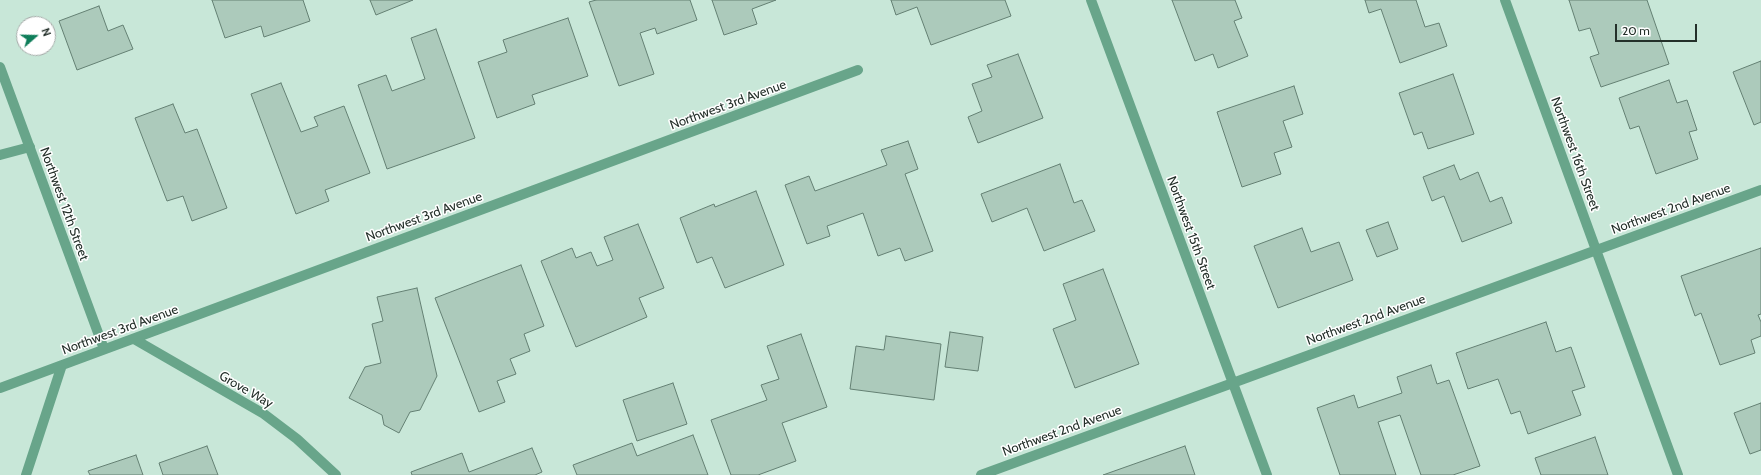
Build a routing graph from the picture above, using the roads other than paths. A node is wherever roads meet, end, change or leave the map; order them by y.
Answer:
1 (1091, 0) edge
2 (1505, 0) edge
3 (0, 67) edge
4 (858, 70) dead end
5 (30, 147) junction
6 (0, 155) edge
7 (1761, 190) edge
8 (1596, 250) junction
9 (134, 339) junction
10 (104, 349) junction
11 (62, 365) junction
12 (1233, 382) junction
13 (0, 388) edge
14 (26, 475) edge
15 (336, 475) edge
16 (981, 475) edge
17 (1267, 475) edge
18 (1678, 475) edge

1 - 12 street, Northwest 15th Street
2 - 8 street, Northwest 16th Street
3 - 5 street, Northwest 12th Street
4 - 9 street, Northwest 3rd Avenue
5 - 6 street
5 - 10 street, Northwest 12th Street
7 - 8 street, Northwest 2nd Avenue
8 - 12 street, Northwest 2nd Avenue
8 - 18 street, Northwest 16th Street
9 - 10 street, Northwest 3rd Avenue
9 - 15 street, Grove Way
10 - 11 street, Northwest 3rd Avenue
11 - 13 street, Northwest 3rd Avenue
11 - 14 street
12 - 16 street, Northwest 2nd Avenue
12 - 17 street, Northwest 15th Street

